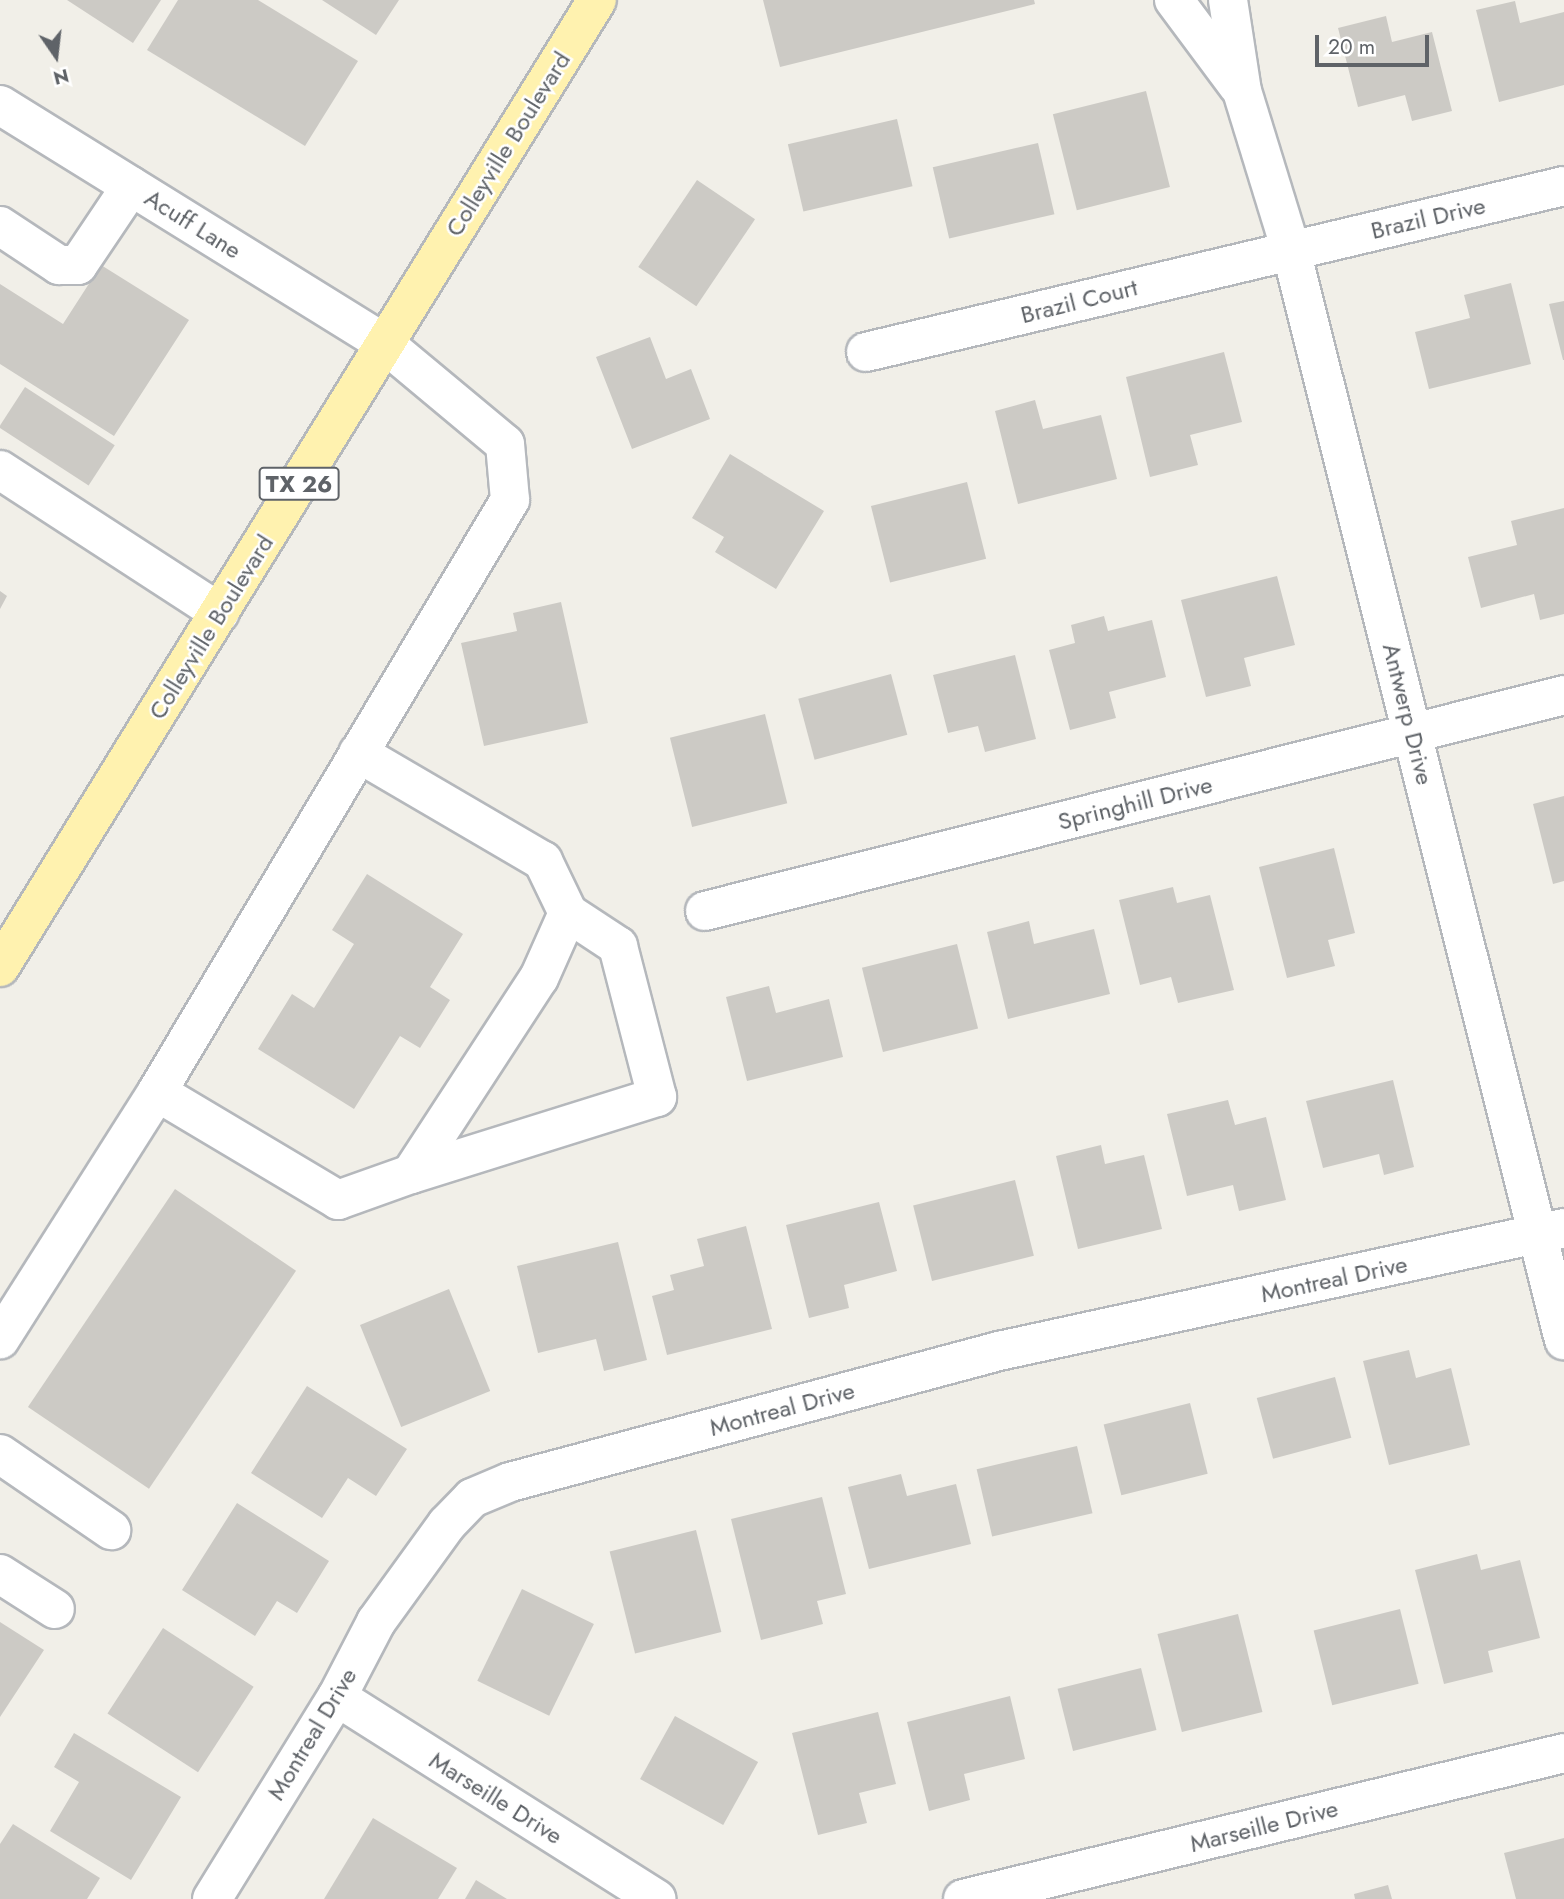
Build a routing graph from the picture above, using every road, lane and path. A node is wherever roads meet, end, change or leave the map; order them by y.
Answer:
1 (597, 0) edge
2 (1174, 0) edge
3 (1227, 0) edge
4 (1242, 91) junction
5 (0, 105) edge
6 (131, 186) junction
7 (1564, 186) edge
8 (0, 226) edge
9 (1291, 250) junction
10 (385, 344) junction
11 (866, 352) dead end
12 (0, 470) edge
13 (220, 613) junction
14 (1564, 695) edge
15 (1413, 733) junction
16 (358, 753) junction
17 (705, 911) dead end
18 (568, 913) junction
19 (0, 967) edge
20 (157, 1092) junction
21 (411, 1174) junction
22 (1551, 1231) edge
23 (0, 1339) edge
24 (1564, 1340) edge
25 (0, 1454) edge
26 (111, 1530) dead end
27 (0, 1574) edge
28 (55, 1609) dead end
29 (337, 1697) junction
30 (1564, 1753) edge
31 (212, 1899) edge
32 (656, 1899) edge
33 (963, 1899) edge

1 - 10 main road, Colleyville Boulevard / TX 26
2 - 4 street, Antwerp Drive
3 - 4 street, Antwerp Drive
4 - 9 street, Antwerp Drive
5 - 6 street, Acuff Lane
6 - 8 street
6 - 10 street, Acuff Lane
7 - 9 street, Brazil Drive
9 - 11 street, Brazil Court
9 - 15 street, Antwerp Drive
10 - 13 main road, Colleyville Boulevard / TX 26
10 - 16 street, Acuff Lane
12 - 13 street
13 - 19 main road, Colleyville Boulevard / TX 26
14 - 15 street, Springhill Drive
15 - 17 street, Springhill Drive
15 - 22 street, Antwerp Drive
16 - 18 street
16 - 20 street, Acuff Lane
18 - 21 street
18 - 21 street
20 - 21 street
20 - 23 street, Acuff Lane
22 - 24 street, Antwerp Drive
22 - 29 street, Montreal Drive
25 - 26 street
27 - 28 street
29 - 31 street, Montreal Drive
29 - 32 street, Marseille Drive
30 - 33 street, Marseille Drive

